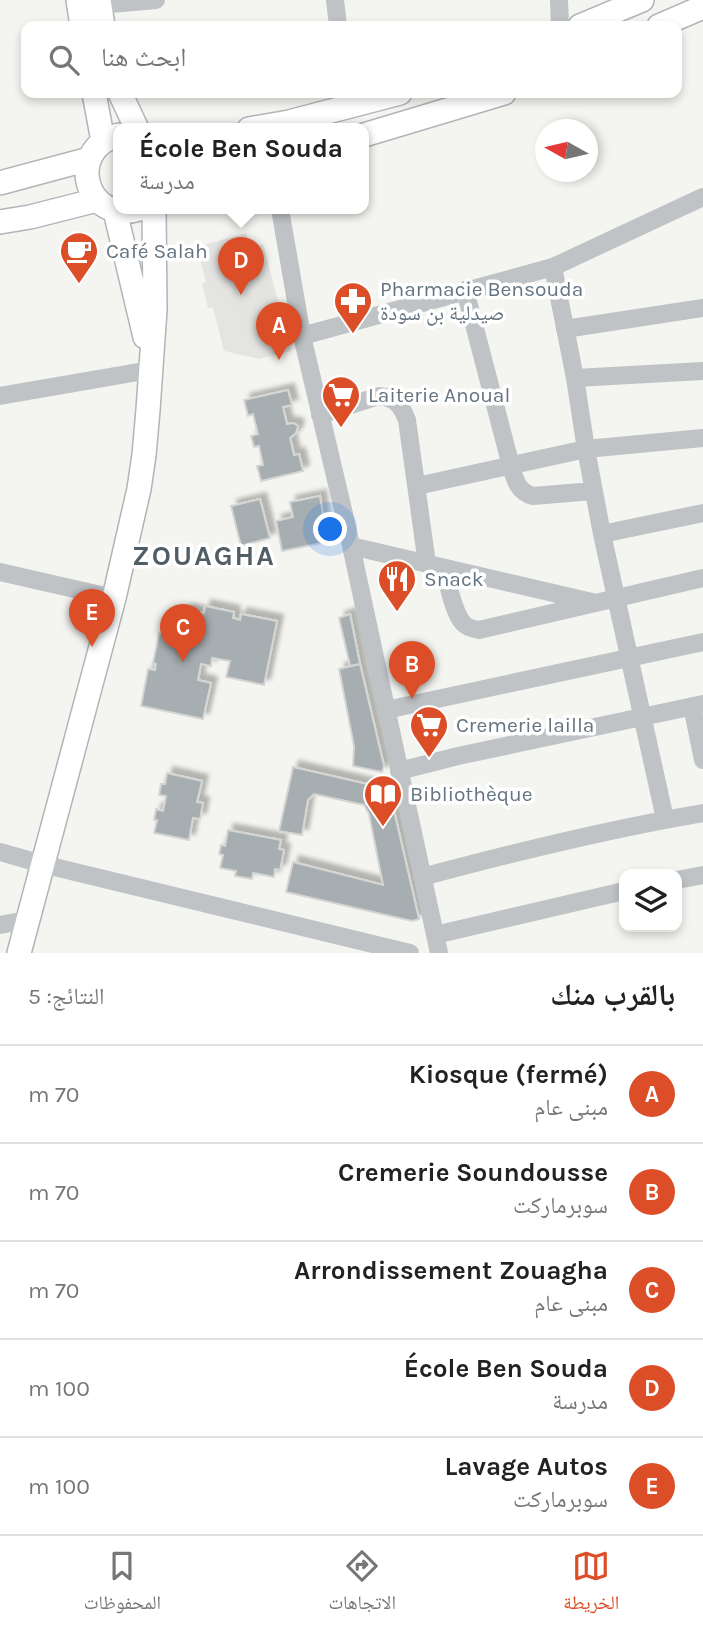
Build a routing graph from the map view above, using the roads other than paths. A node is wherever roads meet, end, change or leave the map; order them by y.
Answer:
1 (156, 0) edge
2 (334, 0) edge
3 (559, 0) edge
4 (642, 0) edge
5 (137, 1) edge
6 (703, 7) edge
7 (95, 8) edge
8 (337, 21) edge
9 (560, 21) edge
10 (592, 21) edge
11 (671, 21) edge
12 (95, 98) edge
13 (122, 98) edge
14 (487, 98) edge
15 (349, 99) edge
16 (133, 123) edge
17 (283, 123) edge
18 (369, 133) edge
19 (104, 145) edge
20 (0, 183) edge
21 (703, 197) edge
22 (106, 205) junction
23 (113, 207) edge
24 (154, 214) edge
25 (281, 214) edge
26 (0, 222) edge
27 (553, 267) junction
28 (465, 290) junction
29 (703, 308) edge
30 (565, 329) junction
31 (302, 336) junction
32 (150, 366) junction
33 (703, 371) edge
34 (575, 378) junction
35 (0, 396) edge
36 (320, 415) junction
37 (703, 438) edge
38 (586, 449) junction
39 (511, 466) junction
40 (417, 486) junction
41 (593, 491) junction
42 (703, 513) edge
43 (602, 534) junction
44 (351, 546) junction
45 (435, 566) junction
46 (0, 572) edge
47 (703, 578) edge
48 (114, 598) junction
49 (616, 598) junction
50 (595, 603) junction
51 (703, 642) edge
52 (630, 658) junction
53 (698, 705) edge
54 (386, 710) junction
55 (643, 717) junction
56 (703, 760) edge
57 (399, 771) junction
58 (703, 813) edge
59 (665, 819) junction
60 (0, 852) edge
61 (42, 864) junction
62 (703, 875) edge
63 (422, 877) junction
64 (682, 879) edge
65 (619, 892) edge
66 (27, 920) junction
67 (0, 925) edge
68 (437, 944) edge
69 (19, 953) edge
70 (410, 953) edge

1 - 5 street
2 - 8 street
3 - 9 street
4 - 10 main road
5 - 7 street
6 - 11 main road
12 - 19 main road
13 - 16 main road
14 - 18 main road
15 - 17 main road
19 - 20 main road
19 - 22 main road
21 - 27 street
22 - 23 main road
22 - 26 main road
22 - 32 main road
24 - 32 main road
25 - 31 street
27 - 28 street
27 - 30 street
28 - 31 street
28 - 39 street
29 - 30 street
30 - 34 street
31 - 36 street
32 - 35 street
32 - 48 main road
33 - 34 street
34 - 38 street
36 - 40 street
36 - 44 street
37 - 38 street
38 - 39 street
38 - 41 street
39 - 40 street
39 - 41 street
40 - 45 street
41 - 43 street
42 - 43 street
43 - 49 street
44 - 45 street
44 - 54 street
45 - 50 street
45 - 50 street
46 - 48 street
47 - 49 street
48 - 61 main road
49 - 50 street
49 - 52 street
51 - 52 street
52 - 54 street
52 - 55 street
53 - 55 street
53 - 56 street
54 - 57 street
55 - 57 street
55 - 59 street
57 - 63 street
58 - 59 street
59 - 63 street
60 - 61 street
61 - 66 main road
61 - 70 street
62 - 64 street
63 - 68 street
65 - 68 street
66 - 67 street
66 - 69 main road

